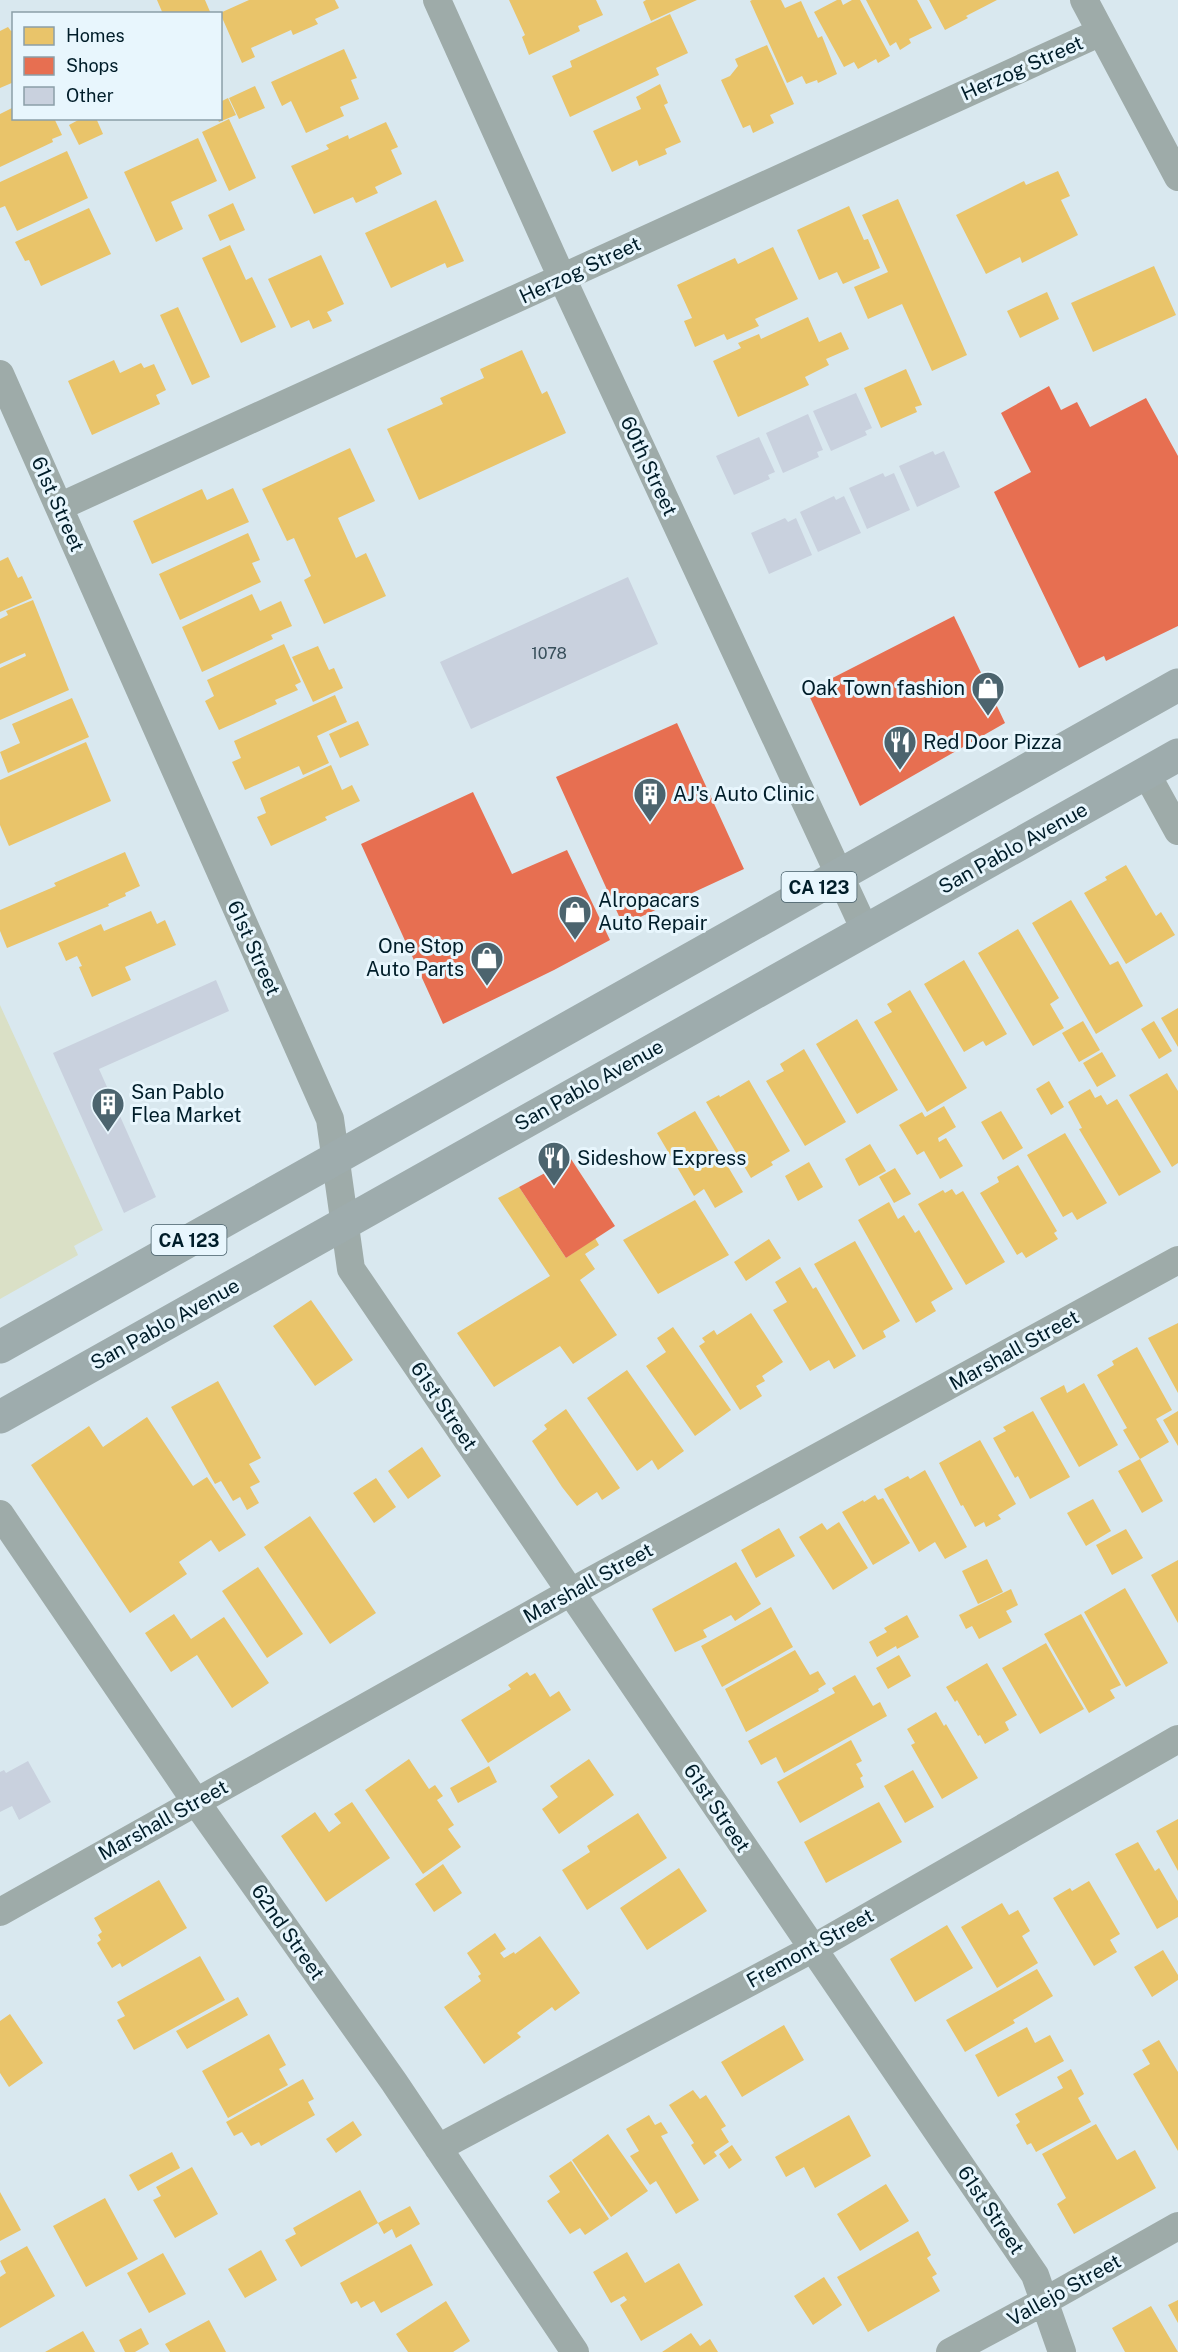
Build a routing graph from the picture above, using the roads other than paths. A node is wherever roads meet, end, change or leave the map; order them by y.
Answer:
1 (437, 0) edge
2 (1084, 0) edge
3 (1101, 32) junction
4 (1178, 177) edge
5 (562, 278) junction
6 (0, 374) edge
7 (59, 507) junction
8 (1178, 685) edge
9 (1178, 755) edge
10 (1146, 773) junction
11 (1178, 831) edge
12 (839, 875) junction
13 (865, 930) junction
14 (336, 1158) junction
15 (345, 1223) junction
16 (1178, 1260) edge
17 (0, 1347) edge
18 (0, 1417) edge
19 (0, 1514) edge
20 (569, 1593) junction
21 (1178, 1739) edge
22 (196, 1802) junction
23 (0, 1912) edge
24 (812, 1949) junction
25 (438, 2148) junction
26 (1178, 2226) edge
27 (1045, 2301) junction
28 (575, 2352) edge
29 (950, 2352) edge
30 (1062, 2352) edge

1 - 5 street, 60th Street
2 - 3 street
3 - 4 street
3 - 5 street, Herzog Street
5 - 7 street, Herzog Street
5 - 12 street, 60th Street
6 - 7 street, 61st Street
7 - 14 street, 61st Street
8 - 12 main road, CA 123
9 - 10 main road, San Pablo Avenue / CA 123
10 - 11 street
10 - 13 main road, San Pablo Avenue / CA 123
12 - 13 street, 60th Street
12 - 14 main road, CA 123
13 - 15 main road, San Pablo Avenue / CA 123
14 - 15 street, 61st Street
14 - 17 main road, CA 123
15 - 18 main road, San Pablo Avenue / CA 123
15 - 20 street, 61st Street
16 - 20 street, Marshall Street
19 - 22 street, 62nd Street
20 - 22 street, Marshall Street
20 - 24 street, 61st Street
21 - 24 street, Fremont Street
22 - 23 street, Marshall Street
22 - 25 street, 62nd Street
24 - 25 street, Fremont Street
24 - 27 street, 61st Street
25 - 28 street, 62nd Street
26 - 27 street, Vallejo Street
27 - 29 street, Vallejo Street
27 - 30 street, 61st Street

